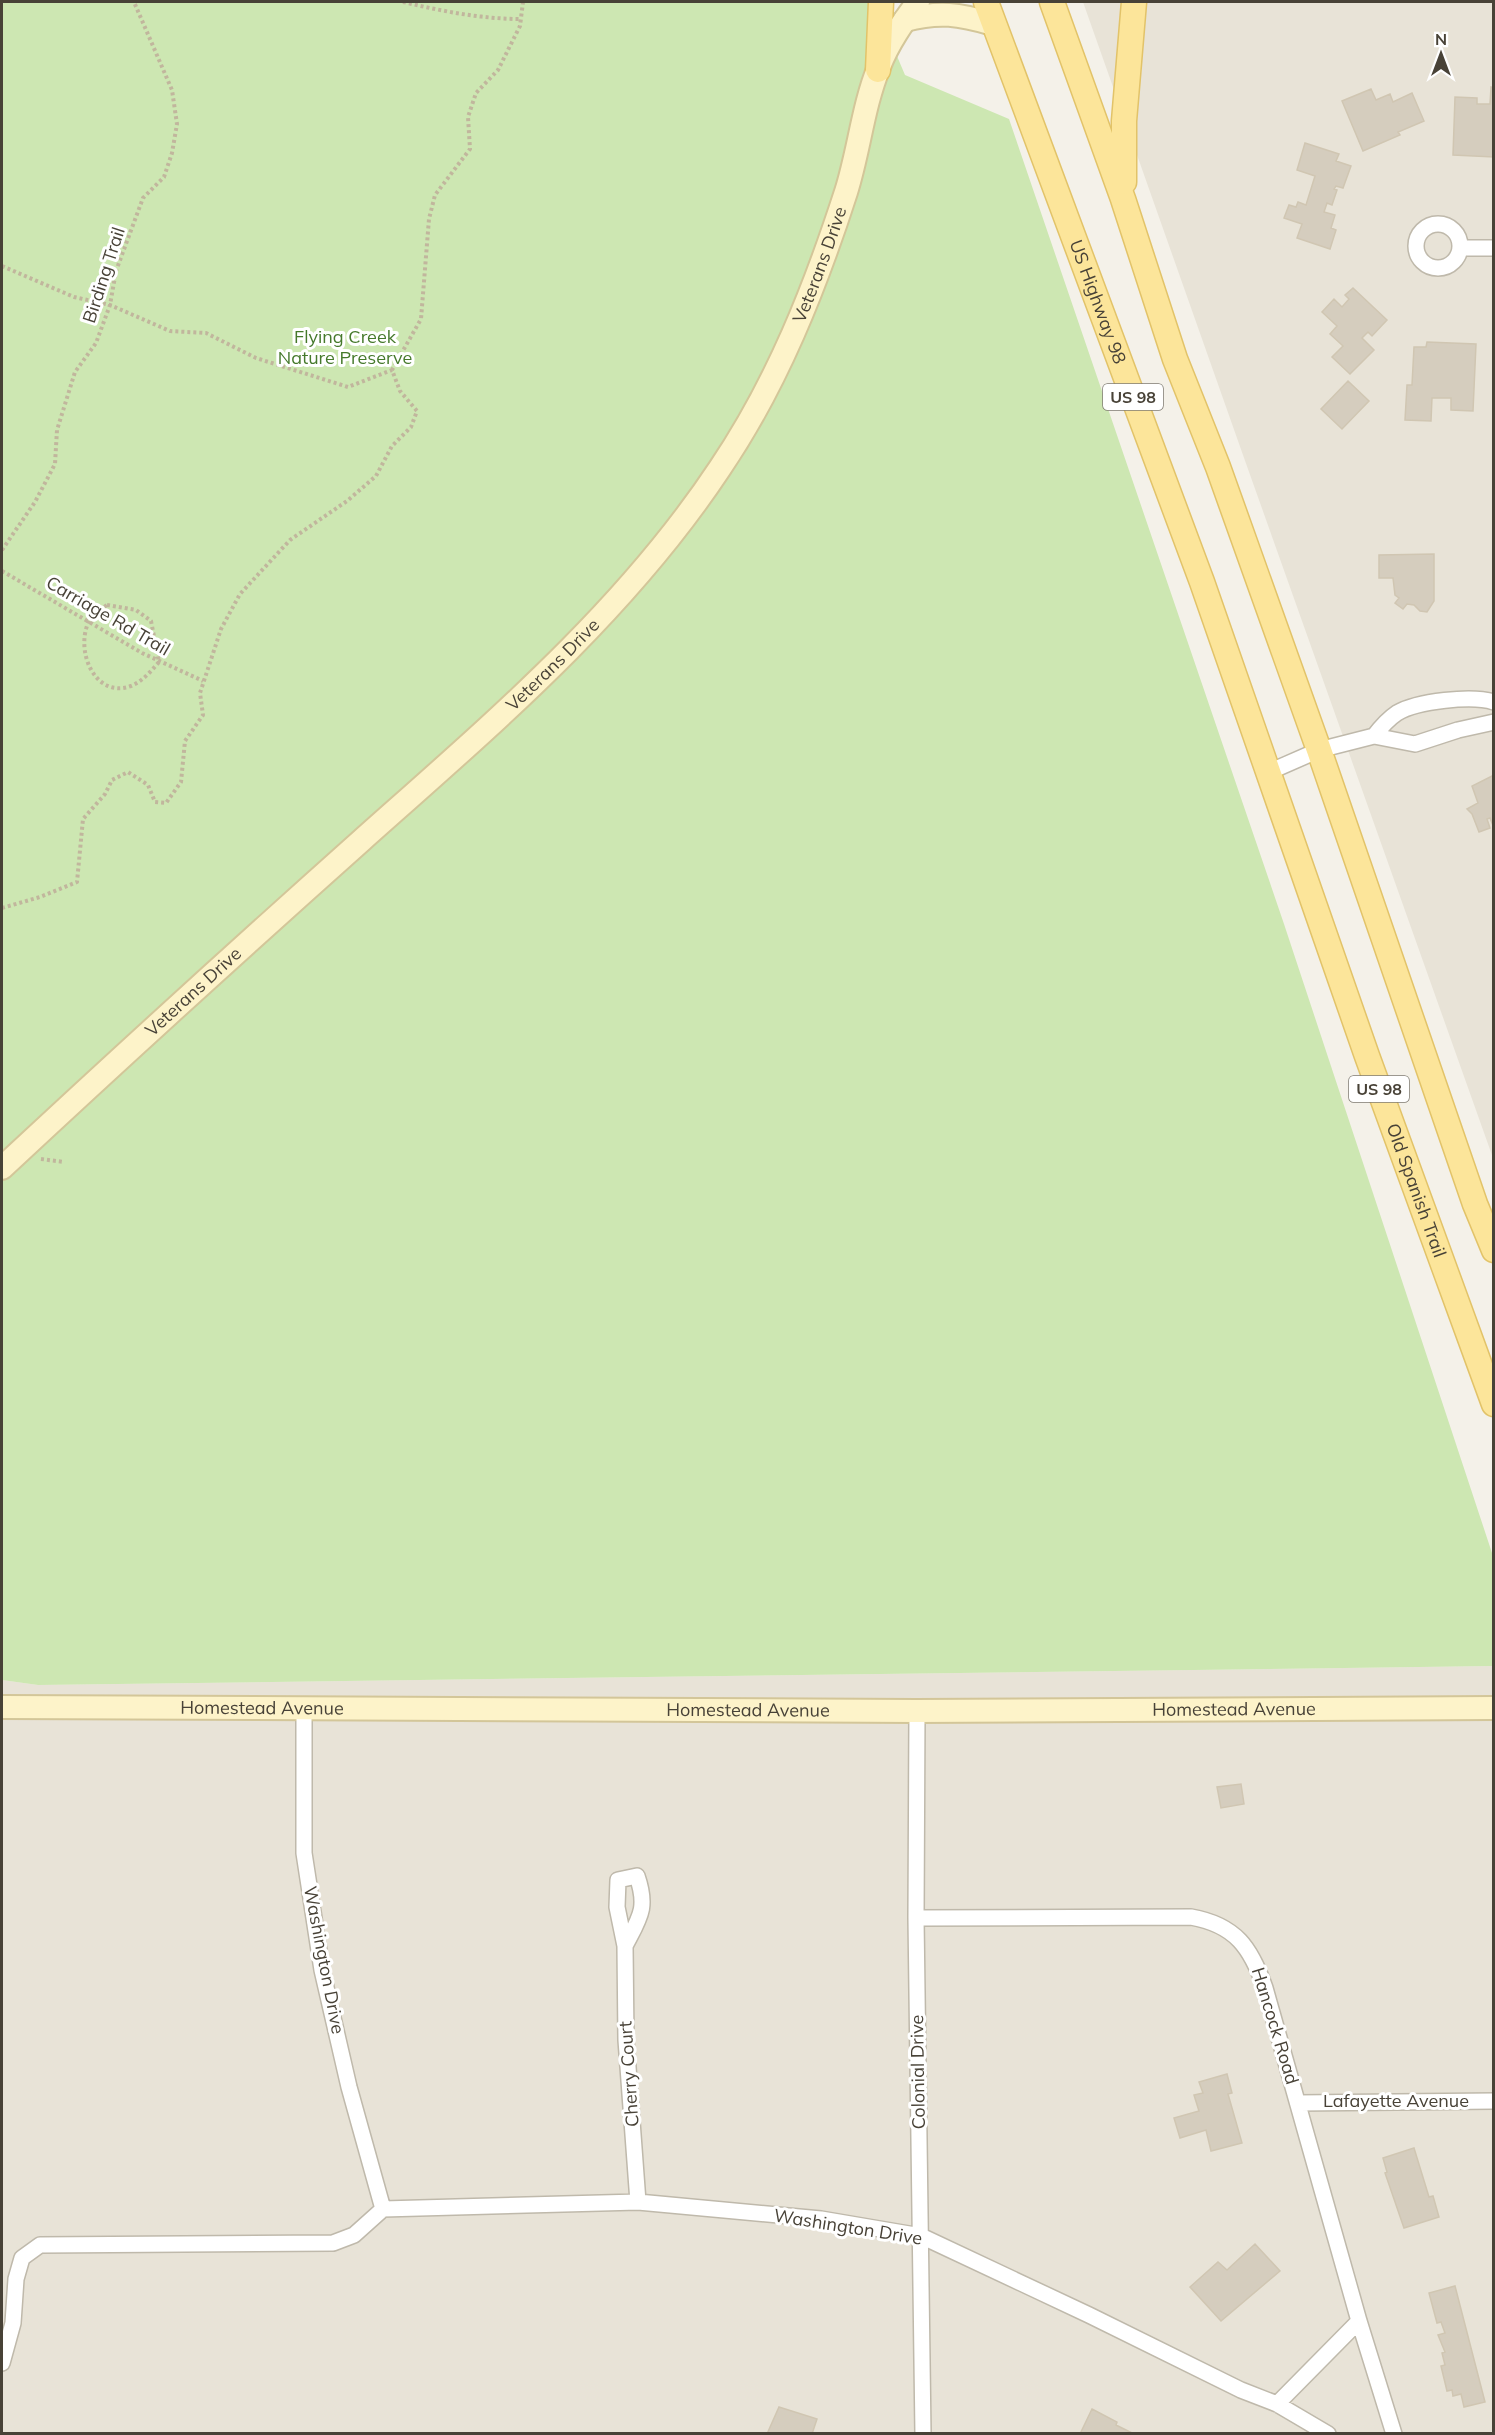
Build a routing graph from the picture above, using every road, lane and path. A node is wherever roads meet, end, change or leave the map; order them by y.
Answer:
1 (134, 2) edge
2 (403, 2) edge
3 (523, 2) edge
4 (881, 2) edge
5 (918, 2) edge
6 (1052, 2) edge
7 (1134, 2) edge
8 (989, 13) edge
9 (521, 19) junction
10 (905, 20) junction
11 (878, 70) junction
12 (1124, 199) junction
13 (1461, 248) dead end
14 (1494, 248) edge
15 (2, 266) edge
16 (110, 305) junction
17 (392, 370) junction
18 (2, 550) edge
19 (2, 571) edge
20 (90, 623) junction
21 (159, 662) junction
22 (203, 681) junction
23 (1494, 702) edge
24 (1494, 722) edge
25 (1374, 736) junction
26 (1319, 750) junction
27 (1269, 772) junction
28 (2, 908) edge
29 (2, 1168) edge
30 (1494, 1250) edge
31 (1494, 1404) edge
32 (2, 1707) edge
33 (304, 1707) junction
34 (1494, 1708) edge
35 (917, 1711) junction
36 (916, 1918) junction
37 (625, 1946) dead end
38 (1494, 2101) edge
39 (1299, 2103) junction
40 (638, 2202) junction
41 (383, 2209) junction
42 (921, 2236) junction
43 (1359, 2321) junction
44 (2, 2363) edge
45 (1277, 2404) junction
46 (923, 2433) edge
47 (1328, 2433) edge
48 (1394, 2433) edge

1 - 16 path, Birding Trail
2 - 9 path
3 - 9 path
4 - 11 main road
5 - 10 street, Veterans Drive
6 - 12 main road, US 98
7 - 12 main road
8 - 10 street
8 - 27 main road, US Highway 98 / US 98
9 - 17 path
10 - 11 street, Veterans Drive
11 - 29 street, Veterans Drive
12 - 26 main road, US 98
13 - 14 street
15 - 16 path
16 - 17 path
16 - 18 path, Birding Trail
17 - 22 path
19 - 20 path, Carriage Rd Trail
20 - 21 path, Carriage Rd Trail
20 - 21 path
20 - 21 path
21 - 22 path, Carriage Rd Trail
22 - 28 path
23 - 25 street
24 - 25 street
25 - 26 street
26 - 27 street
26 - 30 main road, US 98
27 - 31 main road, Old Spanish Trail / US 98
32 - 33 street, Homestead Avenue
33 - 35 street, Homestead Avenue
33 - 41 street, Washington Drive
34 - 35 street, Homestead Avenue
35 - 36 street, Colonial Drive
36 - 39 street, Hancock Road
36 - 42 street, Colonial Drive
37 - 40 street, Cherry Court
38 - 39 street, Lafayette Avenue
39 - 43 street, Hancock Road
40 - 41 street, Washington Drive
40 - 42 street, Washington Drive
41 - 44 street
42 - 45 street, Washington Drive
42 - 46 street, Colonial Drive
43 - 45 street
43 - 48 street, Hancock Road
45 - 47 street, Washington Drive

